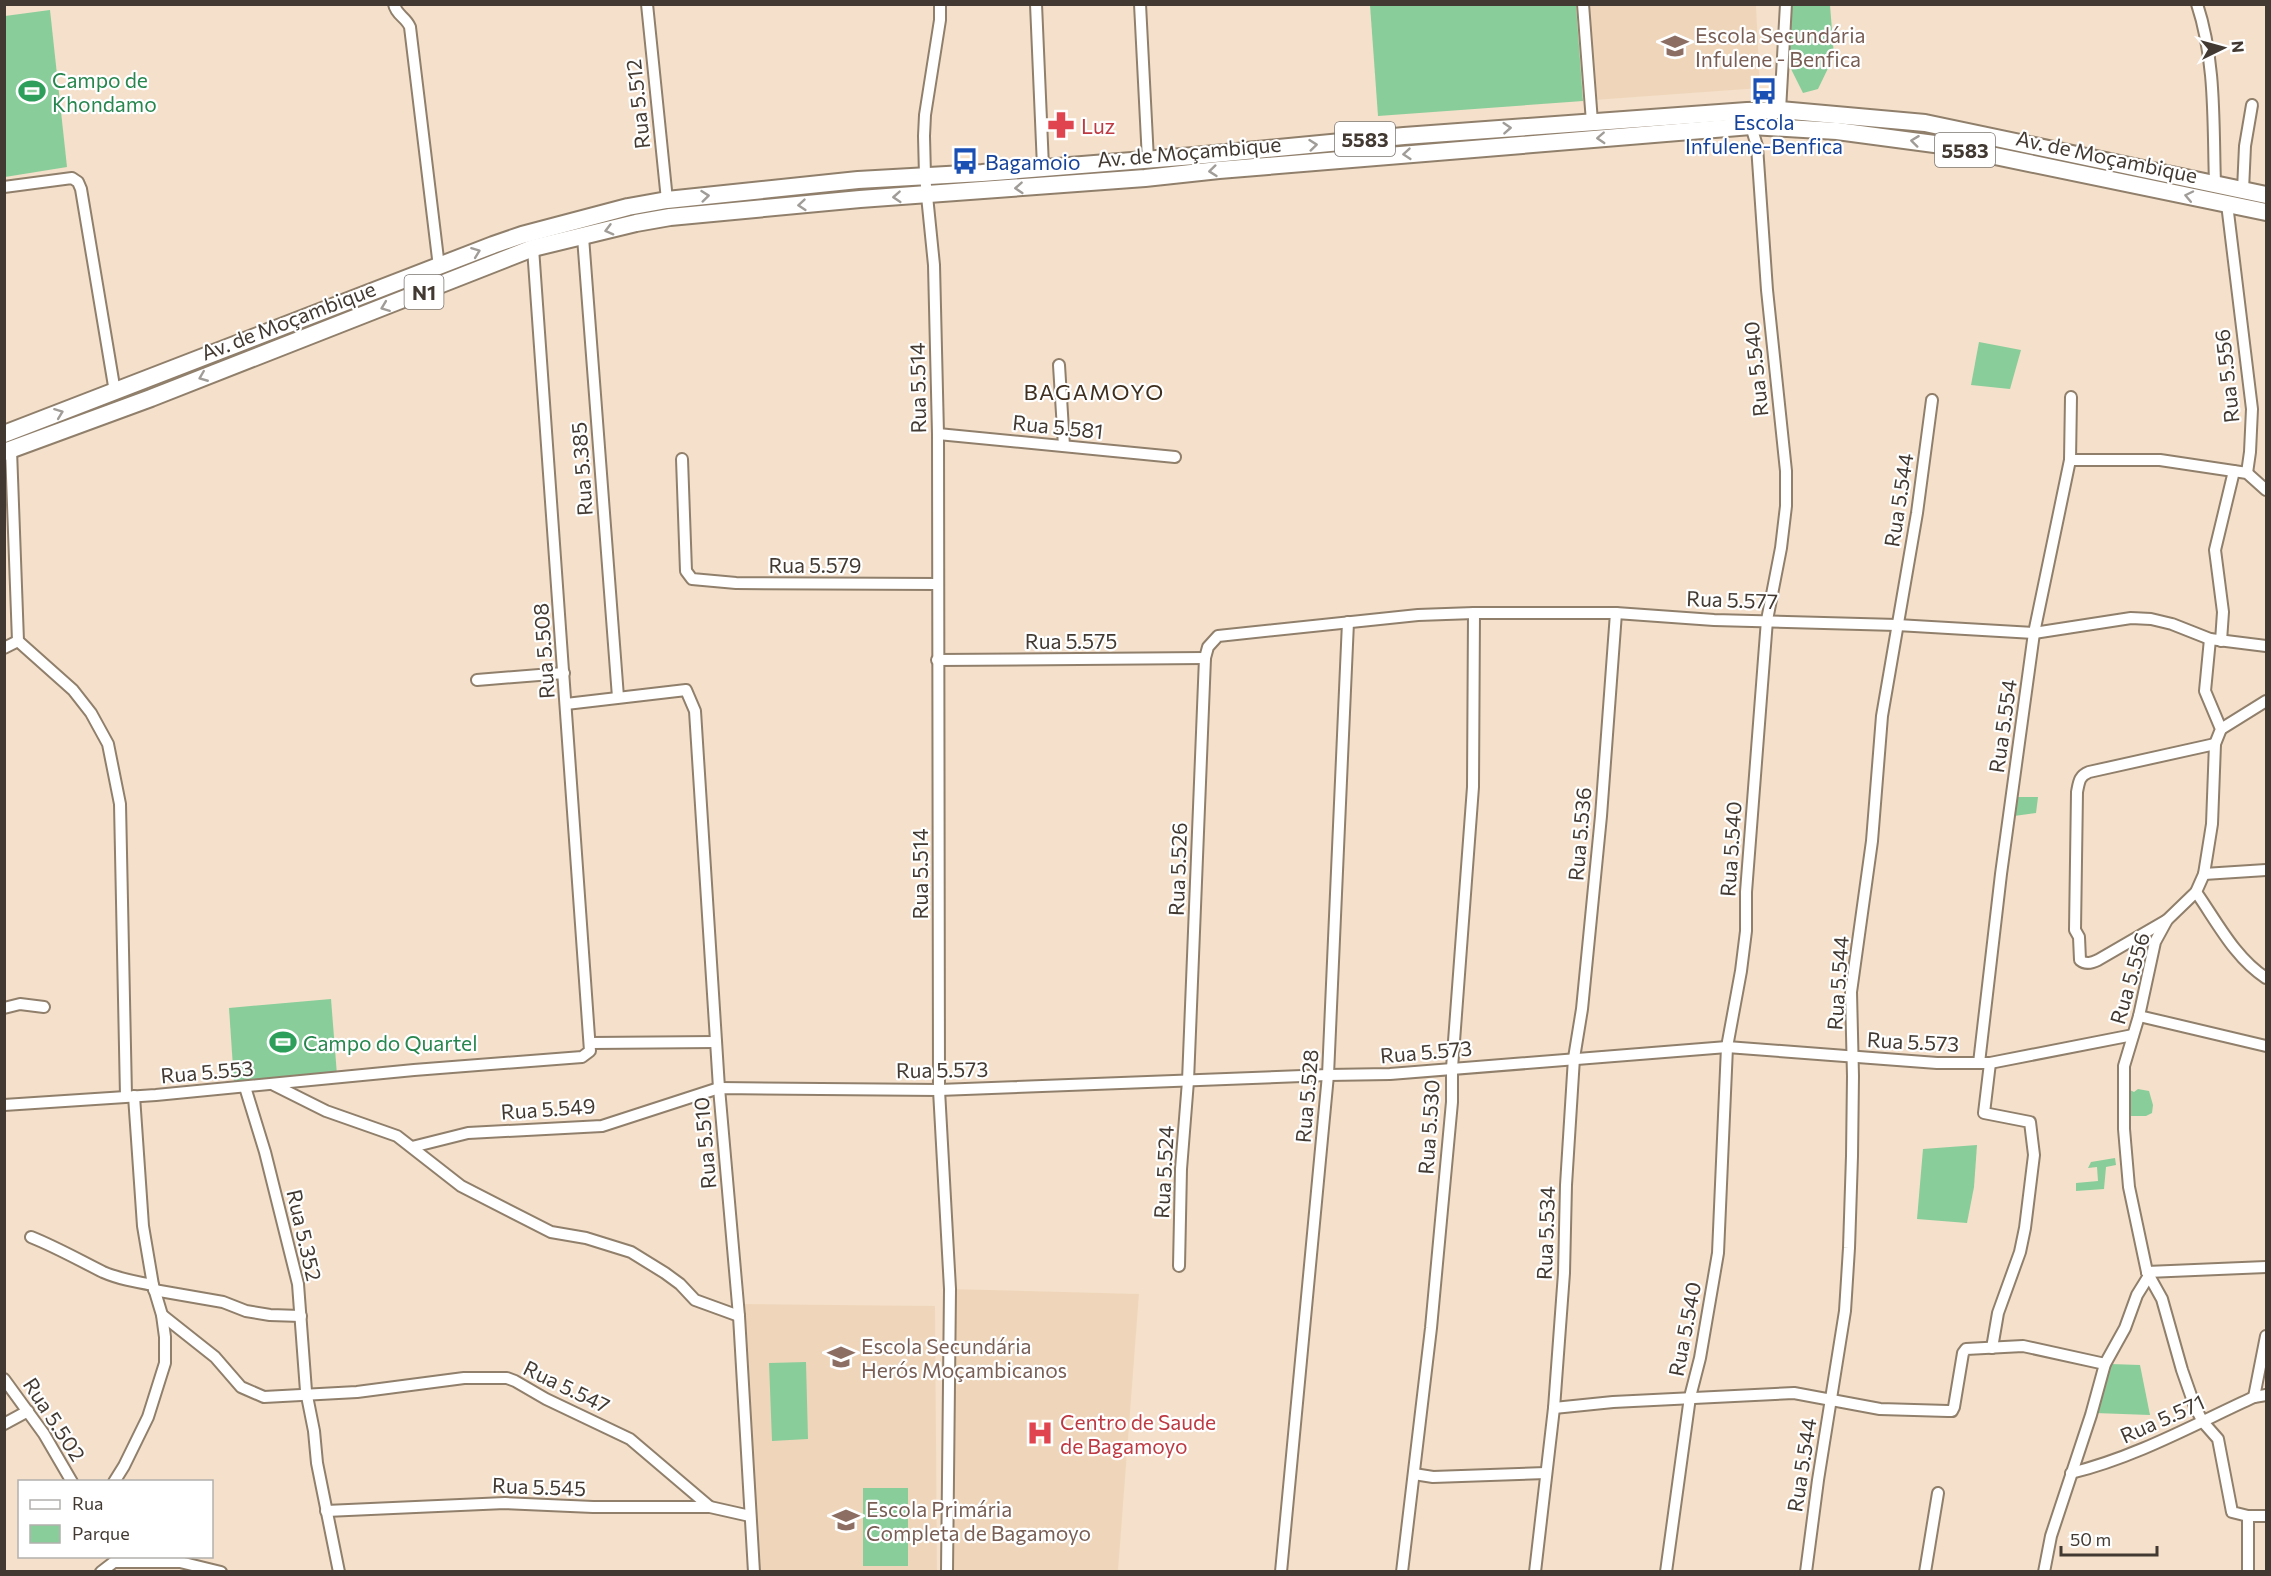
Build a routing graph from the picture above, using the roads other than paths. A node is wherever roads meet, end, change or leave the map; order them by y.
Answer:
1 (394, 4) edge
2 (647, 4) edge
3 (940, 4) edge
4 (1036, 4) edge
5 (1140, 4) edge
6 (1583, 4) edge
7 (1786, 4) edge
8 (2197, 4) edge
9 (2252, 105) dead end
10 (1780, 110) junction
11 (1592, 122) junction
12 (1751, 126) junction
13 (1148, 160) junction
14 (1043, 167) junction
15 (925, 176) junction
16 (867, 180) joint
17 (2215, 184) junction
18 (4, 187) edge
19 (2243, 190) junction
20 (927, 195) junction
21 (2266, 195) edge
22 (860, 199) joint
23 (667, 200) junction
24 (2226, 204) junction
25 (2266, 212) edge
26 (583, 237) junction
27 (533, 248) junction
28 (439, 267) junction
29 (1059, 365) dead end
30 (115, 392) junction
31 (2071, 397) dead end
32 (1932, 400) dead end
33 (938, 434) junction
34 (6, 445) edge
35 (1065, 446) junction
36 (1175, 457) dead end
37 (682, 459) dead end
38 (2070, 460) junction
39 (2234, 471) junction
40 (2247, 473) junction
41 (2266, 490) edge
42 (938, 584) junction
43 (1474, 613) junction
44 (1616, 613) junction
45 (1767, 620) junction
46 (1348, 622) junction
47 (1897, 625) junction
48 (2034, 633) junction
49 (2216, 640) junction
50 (18, 641) junction
51 (2266, 646) edge
52 (4, 648) edge
53 (1205, 658) junction
54 (937, 660) junction
55 (564, 673) junction
56 (477, 680) dead end
57 (618, 698) junction
58 (2266, 701) edge
59 (566, 704) junction
60 (2221, 729) junction
61 (2215, 744) junction
62 (2266, 870) edge
63 (2204, 874) junction
64 (2196, 892) junction
65 (2168, 920) junction
66 (2266, 978) edge
67 (44, 1007) dead end
68 (4, 1008) edge
69 (2139, 1016) junction
70 (2133, 1035) junction
71 (716, 1042) junction
72 (2266, 1046) edge
73 (591, 1047) junction
74 (1727, 1047) junction
75 (1574, 1058) junction
76 (1853, 1058) junction
77 (1984, 1063) junction
78 (1452, 1068) junction
79 (1328, 1075) junction
80 (1188, 1081) junction
81 (273, 1085) junction
82 (245, 1087) junction
83 (719, 1088) junction
84 (939, 1090) junction
85 (130, 1096) junction
86 (4, 1105) edge
87 (412, 1147) junction
88 (31, 1237) dead end
89 (1179, 1266) dead end
90 (2266, 1267) edge
91 (2149, 1273) junction
92 (153, 1287) junction
93 (162, 1315) junction
94 (301, 1316) junction
95 (739, 1316) junction
96 (2266, 1335) edge
97 (1992, 1348) junction
98 (2105, 1364) junction
99 (4, 1379) edge
100 (2266, 1395) edge
101 (308, 1396) junction
102 (1690, 1397) junction
103 (2254, 1397) junction
104 (1831, 1401) junction
105 (1554, 1408) junction
106 (28, 1411) junction
107 (2203, 1422) junction
108 (4, 1424) edge
109 (1546, 1473) junction
110 (2071, 1473) junction
111 (1414, 1474) junction
112 (71, 1480) edge
113 (115, 1480) edge
114 (1938, 1492) dead end
115 (710, 1507) junction
116 (326, 1511) junction
117 (2266, 1515) edge
118 (750, 1516) junction
119 (2248, 1516) junction
120 (115, 1563) edge
121 (100, 1572) edge
122 (220, 1572) edge
123 (339, 1572) edge
124 (754, 1572) edge
125 (947, 1572) edge
126 (1281, 1572) edge
127 (1402, 1572) edge
128 (1535, 1572) edge
129 (1666, 1572) edge
130 (1806, 1572) edge
131 (1925, 1572) edge
132 (2044, 1572) edge
133 (2248, 1572) edge

1 - 28 street
2 - 23 street, Rua 5.512
3 - 15 street, Rua 5.514
4 - 14 street
5 - 13 street
6 - 11 street
7 - 10 street
8 - 17 street
9 - 19 street
10 - 11 highway, Av. de Moçambique / 5583
10 - 17 highway, Av. de Moçambique / 5583
13 -> 11 highway, Av. de Moçambique / 5583
12 -> 20 highway, Av. de Moçambique / 5583
24 -> 12 highway, Av. de Moçambique / 5583
12 - 45 street, Rua 5.540
13 - 14 highway, Av. de Moçambique / 5583
14 - 15 highway, Av. de Moçambique / 5583
15 - 16 highway, Av. de Moçambique / 5583
15 - 20 street, Rua 5.514
23 -> 16 highway, Av. de Moçambique / N1
17 - 19 highway, Av. de Moçambique / 5583
18 - 30 street
19 - 21 highway, Av. de Moçambique / 5583
20 -> 22 highway, Av. de Moçambique / 5583
20 - 33 street, Rua 5.514
22 -> 26 highway, Av. de Moçambique / N1
28 -> 23 highway, Av. de Moçambique / N1
24 - 25 highway, Av. de Moçambique / 5583
24 - 40 street, Rua 5.556
26 - 27 highway, Av. de Moçambique / N1
26 - 57 street, Rua 5.385
27 -> 34 highway, Av. de Moçambique / N1
27 - 55 street, Rua 5.508
28 - 30 highway, Av. de Moçambique / N1
29 - 35 street
34 -> 30 highway, Av. de Moçambique / N1
31 - 38 street, Rua 5.554
32 - 47 street, Rua 5.544
33 - 35 street, Rua 5.581
33 - 42 street, Rua 5.514
34 - 50 street
35 - 36 street, Rua 5.581
37 - 42 street, Rua 5.579
38 - 39 street
38 - 48 street, Rua 5.554
39 - 40 street
39 - 49 street
40 - 41 street
42 - 54 street, Rua 5.514
43 - 44 street, Rua 5.577
43 - 46 street, Rua 5.577
43 - 78 street, Rua 5.530
44 - 45 street, Rua 5.577
44 - 75 street, Rua 5.536
45 - 47 street, Rua 5.577
45 - 74 street, Rua 5.540
46 - 53 street, Rua 5.577
46 - 79 street, Rua 5.528
47 - 48 street, Rua 5.577
47 - 76 street, Rua 5.544
48 - 49 street, Rua 5.577
48 - 77 street, Rua 5.554
49 - 51 street, Rua 5.577
49 - 60 street
50 - 52 street
50 - 85 street
53 - 54 street, Rua 5.575
53 - 80 street, Rua 5.526
54 - 84 street, Rua 5.514
55 - 56 street
55 - 59 street, Rua 5.508
57 - 59 street
57 - 71 street, Rua 5.510
58 - 60 street
59 - 73 street, Rua 5.508
60 - 61 street, Rua 5.556
61 - 63 street, Rua 5.556
61 - 65 street
62 - 63 street
63 - 64 street, Rua 5.556
64 - 65 street, Rua 5.556
64 - 66 street
65 - 69 street, Rua 5.556
67 - 68 street
69 - 70 street, Rua 5.556
69 - 72 street
70 - 77 street, Rua 5.573
70 - 91 street, Rua 5.556
71 - 73 street, Rua 5.553
71 - 83 street, Rua 5.510
73 - 81 street, Rua 5.553
74 - 75 street, Rua 5.573
74 - 76 street, Rua 5.573
74 - 102 street, Rua 5.540
75 - 78 street, Rua 5.573
75 - 105 street, Rua 5.534
76 - 77 street, Rua 5.573
76 - 104 street, Rua 5.544
77 - 97 street, Rua 5.554
78 - 79 street, Rua 5.573
78 - 111 street, Rua 5.530
79 - 80 street, Rua 5.573
79 - 126 street, Rua 5.528
80 - 84 street, Rua 5.573
80 - 89 street, Rua 5.524
81 - 82 street, Rua 5.553
81 - 87 street
82 - 85 street, Rua 5.553
82 - 94 street, Rua 5.352
83 - 84 street, Rua 5.573
83 - 87 street, Rua 5.549
83 - 95 street, Rua 5.510
84 - 125 street, Rua 5.514
85 - 86 street, Rua 5.553
85 - 92 street
87 - 95 street
88 - 92 street
90 - 91 street
91 - 98 street
91 - 107 street, Rua 5.556
92 - 93 street
92 - 94 street
93 - 101 street, Rua 5.547
93 - 113 street
94 - 101 street, Rua 5.352
95 - 118 street, Rua 5.510
96 - 103 street
97 - 98 street
97 - 104 street
98 - 110 street
99 - 106 street, Rua 5.502
100 - 103 street, Rua 5.571
101 - 115 street, Rua 5.547
101 - 116 street, Rua 5.352
102 - 104 street
102 - 105 street
102 - 129 street, Rua 5.540
103 - 107 street, Rua 5.571
104 - 130 street, Rua 5.544
105 - 109 street, Rua 5.534
106 - 108 street
106 - 112 street, Rua 5.502
107 - 110 street, Rua 5.571
107 - 119 street, Rua 5.556
109 - 111 street
109 - 128 street, Rua 5.534
110 - 132 street
111 - 127 street, Rua 5.530
114 - 131 street
115 - 116 street, Rua 5.545
115 - 118 street, Rua 5.545
116 - 123 street
117 - 119 street
118 - 124 street, Rua 5.510
119 - 133 street
120 - 121 street
120 - 122 street

